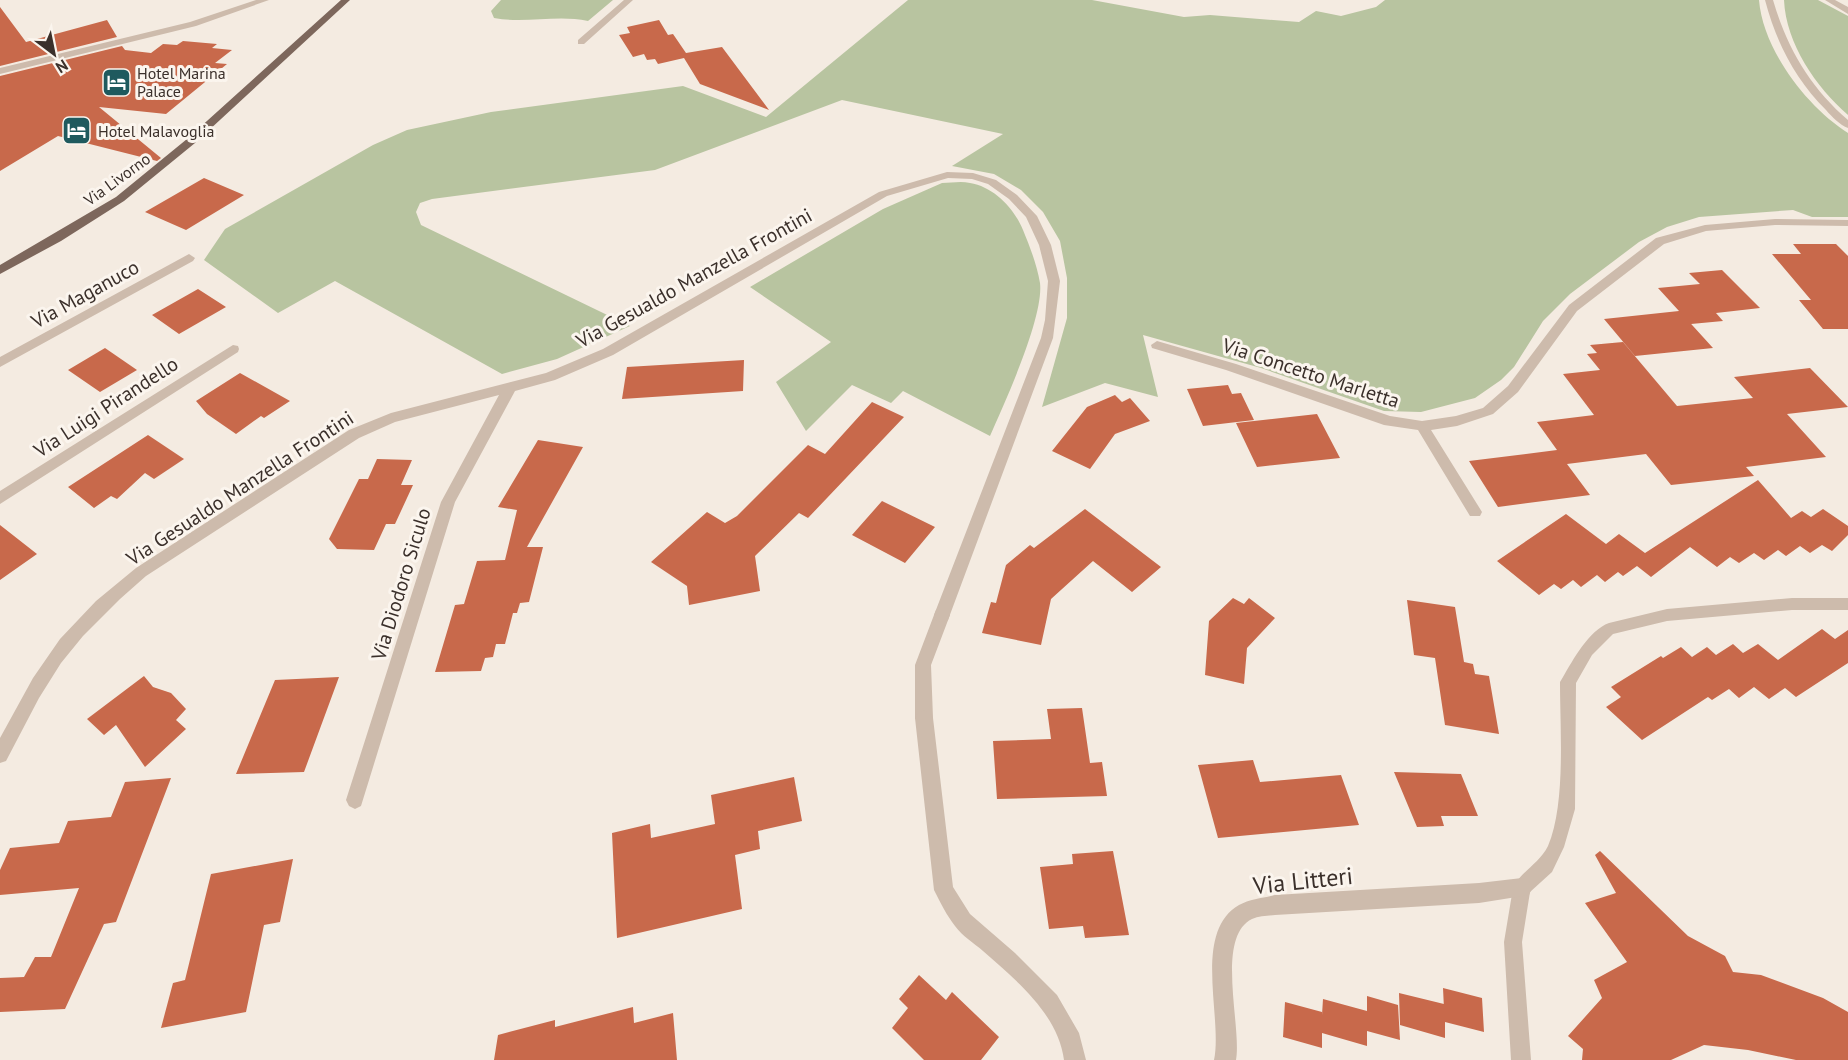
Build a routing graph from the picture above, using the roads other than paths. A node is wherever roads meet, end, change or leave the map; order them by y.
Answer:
1 (266, 0) edge
2 (346, 0) edge
3 (629, 0) edge
4 (1768, 0) edge
5 (1829, 0) edge
6 (1848, 11) edge
7 (581, 42) dead end
8 (0, 71) edge
9 (1848, 125) edge
10 (1848, 223) edge
11 (189, 258) dead end
12 (0, 270) edge
13 (1156, 345) dead end
14 (233, 348) dead end
15 (0, 363) edge
16 (509, 389) junction
17 (1422, 426) junction
18 (0, 498) edge
19 (1475, 512) dead end
20 (1848, 604) edge
21 (0, 755) edge
22 (355, 800) dead end
23 (1522, 888) junction
24 (1075, 1060) edge
25 (1225, 1060) edge
26 (1521, 1060) edge

1 - 8 street
2 - 12 main road, Via Livorno
3 - 7 street
4 - 9 street
5 - 6 street
10 - 17 street, Via Concetto Marletta
11 - 15 street, Via Maganuco
13 - 17 street, Via Concetto Marletta
14 - 18 street, Via Luigi Pirandello
16 - 21 street, Via Gesualdo Manzella Frontini
16 - 22 street, Via Diodoro Siculo
16 - 24 street, Via Gesualdo Manzella Frontini
17 - 19 street
20 - 23 lane
23 - 25 street, Via Litteri
23 - 26 lane

